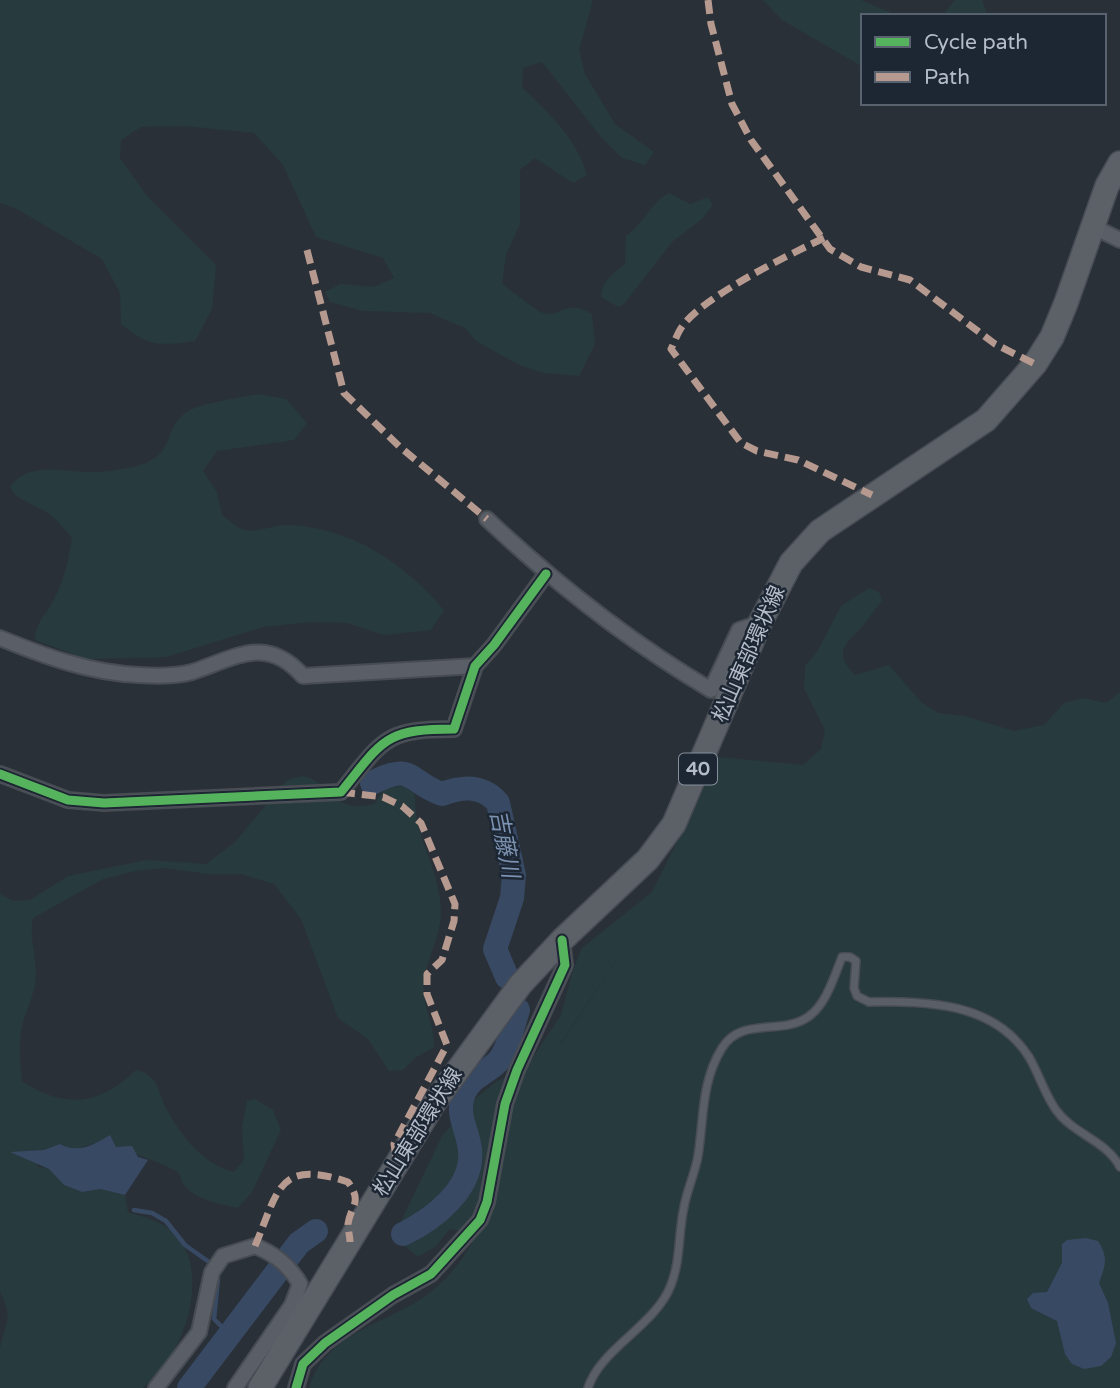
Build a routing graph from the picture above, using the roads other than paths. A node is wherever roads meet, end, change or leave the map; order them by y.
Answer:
1 (1120, 163) edge
2 (1113, 184) edge
3 (1092, 226) junction
4 (1120, 240) edge
5 (487, 519) dead end
6 (546, 574) junction
7 (760, 623) junction
8 (0, 638) edge
9 (475, 666) junction
10 (0, 774) edge
11 (562, 940) junction
12 (1120, 1167) edge
13 (156, 1388) edge
14 (235, 1388) edge
15 (260, 1388) edge
16 (296, 1388) edge
17 (588, 1388) edge

1 - 2 main road, 松山東部環状線 / 40
2 - 3 main road, 松山東部環状線 / 40
3 - 4 street
3 - 7 main road, 松山東部環状線 / 40
5 - 6 street
6 - 7 street
6 - 9 street
7 - 11 main road, 松山東部環状線 / 40
8 - 9 street
9 - 10 street
11 - 15 main road, 松山東部環状線 / 40
11 - 16 street
12 - 17 lane
13 - 14 street

